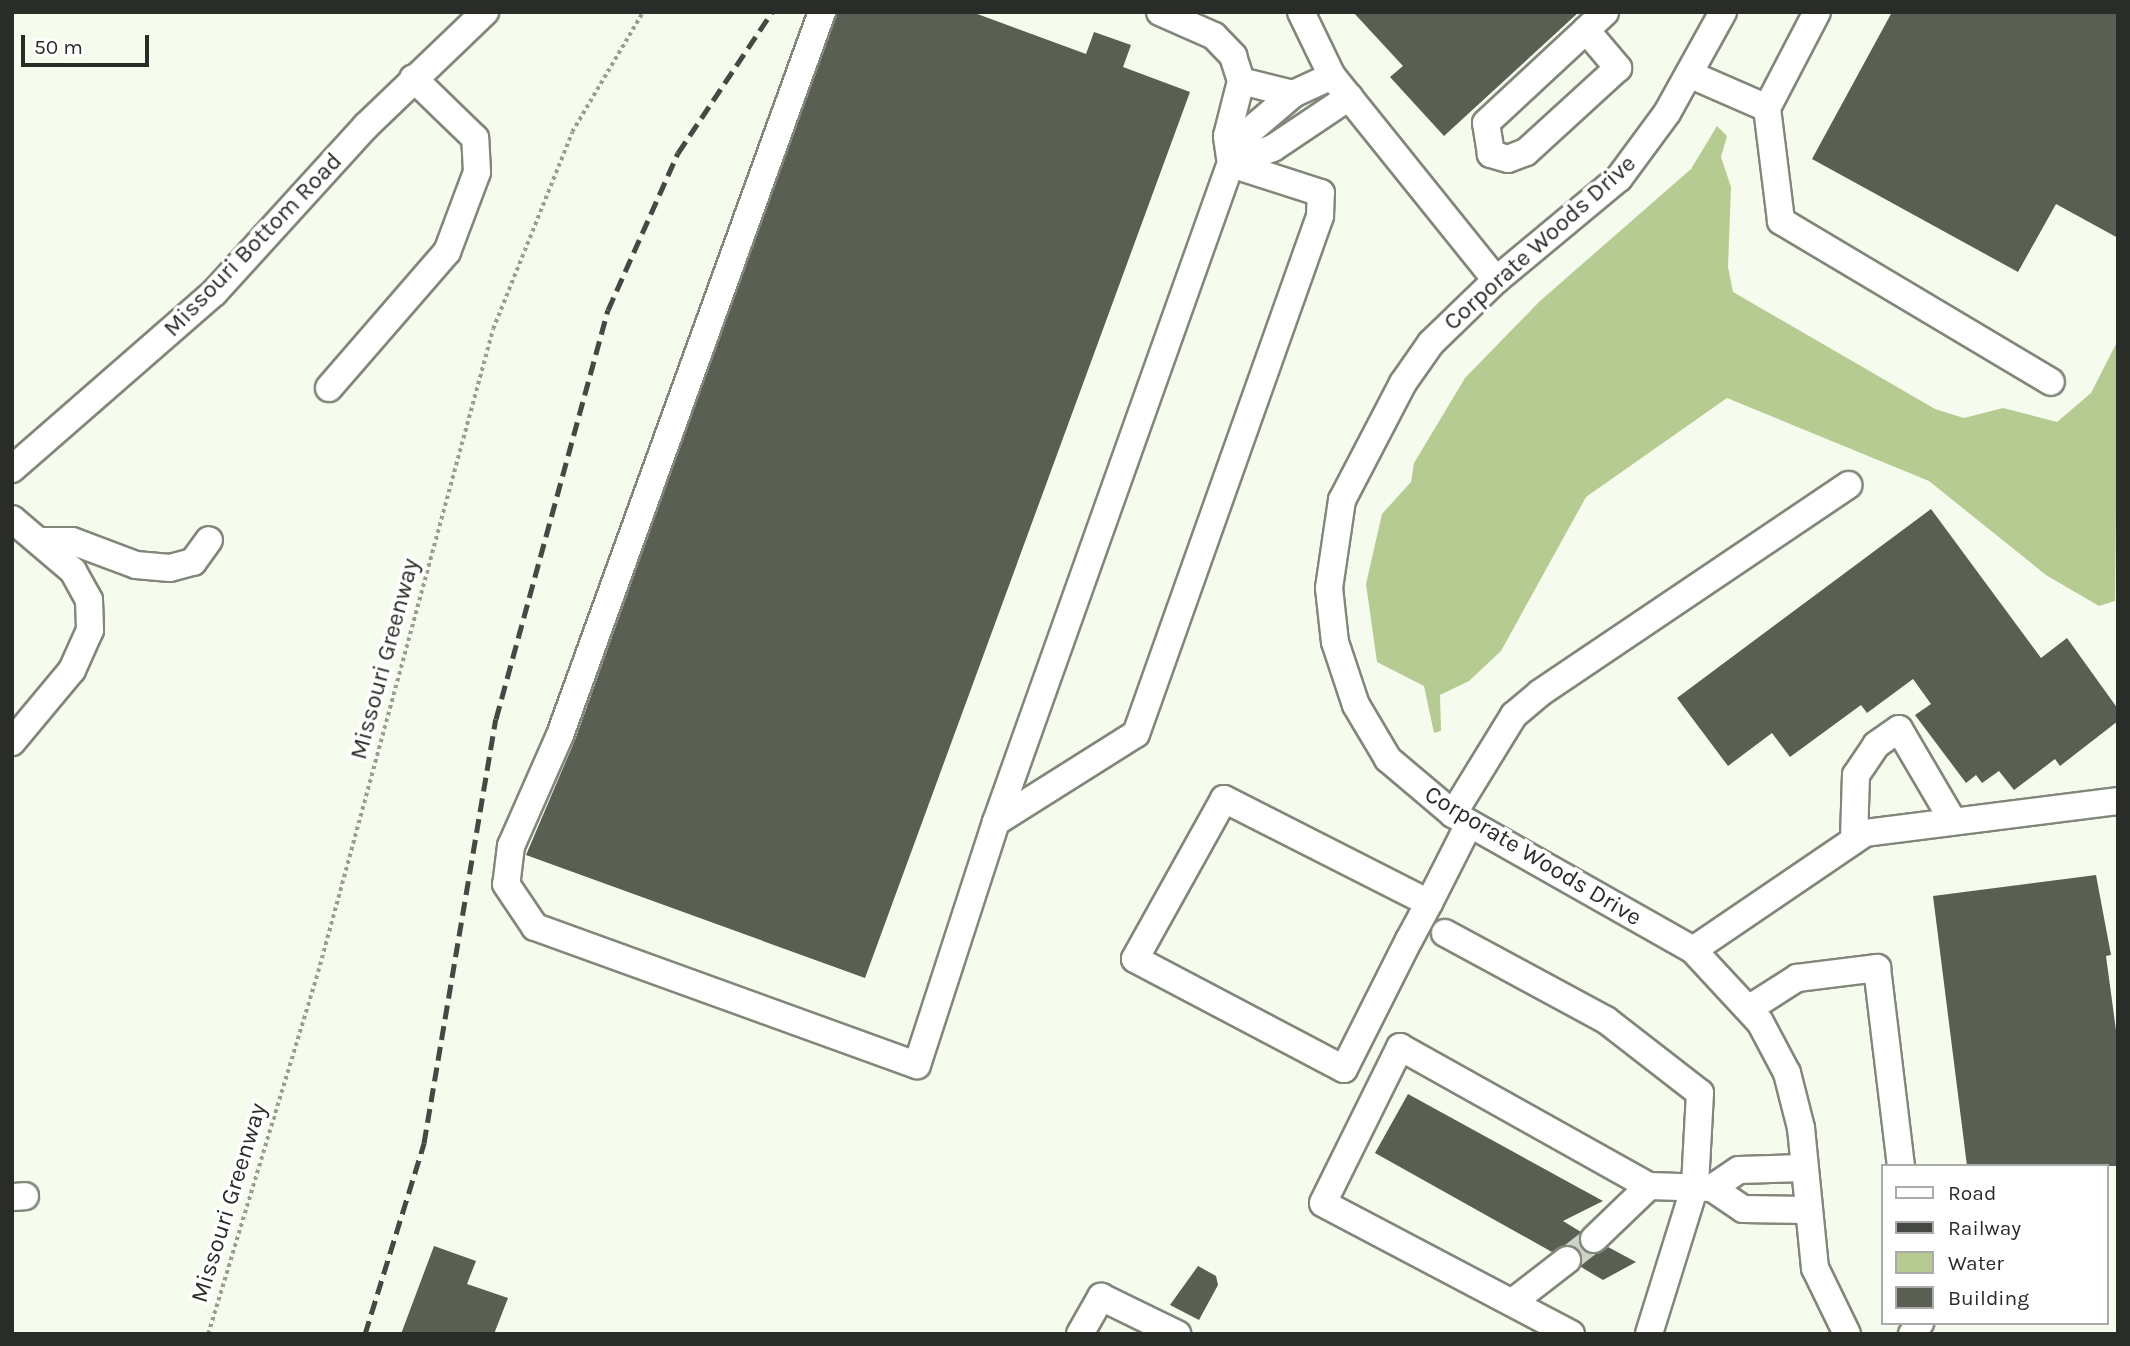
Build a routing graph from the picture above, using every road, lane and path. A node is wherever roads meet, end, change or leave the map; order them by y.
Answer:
1 (485, 12) edge
2 (643, 12) edge
3 (822, 12) edge
4 (1160, 12) edge
5 (1301, 12) edge
6 (1817, 12) edge
7 (1718, 14) edge
8 (1596, 21) edge
9 (1689, 74) junction
10 (1332, 76) junction
11 (413, 78) junction
12 (1241, 81) junction
13 (1293, 94) junction
14 (1349, 97) junction
15 (1767, 108) junction
16 (1231, 164) junction
17 (1496, 280) junction
18 (2051, 382) dead end
19 (329, 388) dead end
20 (12, 468) edge
21 (1848, 485) dead end
22 (12, 519) edge
23 (209, 540) dead end
24 (41, 541) junction
25 (12, 742) edge
26 (2118, 801) edge
27 (1461, 819) junction
28 (1954, 821) junction
29 (996, 822) junction
30 (1854, 839) junction
31 (1429, 903) junction
32 (1445, 933) dead end
33 (1693, 950) junction
34 (1749, 1008) junction
35 (1901, 1164) edge
36 (1804, 1168) junction
37 (1649, 1186) junction
38 (1703, 1187) junction
39 (1807, 1210) junction
40 (1594, 1239) tunnel mouth
41 (1567, 1260) tunnel mouth
42 (1514, 1301) junction
43 (208, 1334) edge
44 (1080, 1334) edge
45 (1177, 1334) edge
46 (1571, 1334) edge
47 (1649, 1334) edge
48 (1847, 1334) edge

1 - 11 street, Missouri Bottom Road
2 - 43 path, Missouri Greenway
3 - 29 street
4 - 12 street
5 - 10 street
6 - 15 street
7 - 9 street, Corporate Woods Drive
8 - 8 street
9 - 15 street
9 - 17 street, Corporate Woods Drive
10 - 13 street
10 - 14 street
11 - 19 street
11 - 20 street, Missouri Bottom Road
12 - 13 street
12 - 16 street
13 - 16 street
14 - 16 street
14 - 17 street
15 - 18 street
16 - 29 street
16 - 29 street
17 - 27 street, Corporate Woods Drive
21 - 27 street
22 - 24 street
23 - 24 street
24 - 25 street
26 - 28 street
27 - 31 street
27 - 33 street, Corporate Woods Drive
28 - 30 street
28 - 30 street
30 - 33 street
31 - 31 street
32 - 38 street
33 - 34 street, Corporate Woods Drive
34 - 35 street
34 - 36 street, Corporate Woods Drive
36 - 38 street
36 - 39 street, Corporate Woods Drive
37 - 38 street
37 - 40 street
37 - 42 street
38 - 39 street
38 - 47 street
39 - 48 street, Corporate Woods Drive
41 - 42 street
42 - 46 street
44 - 45 street

